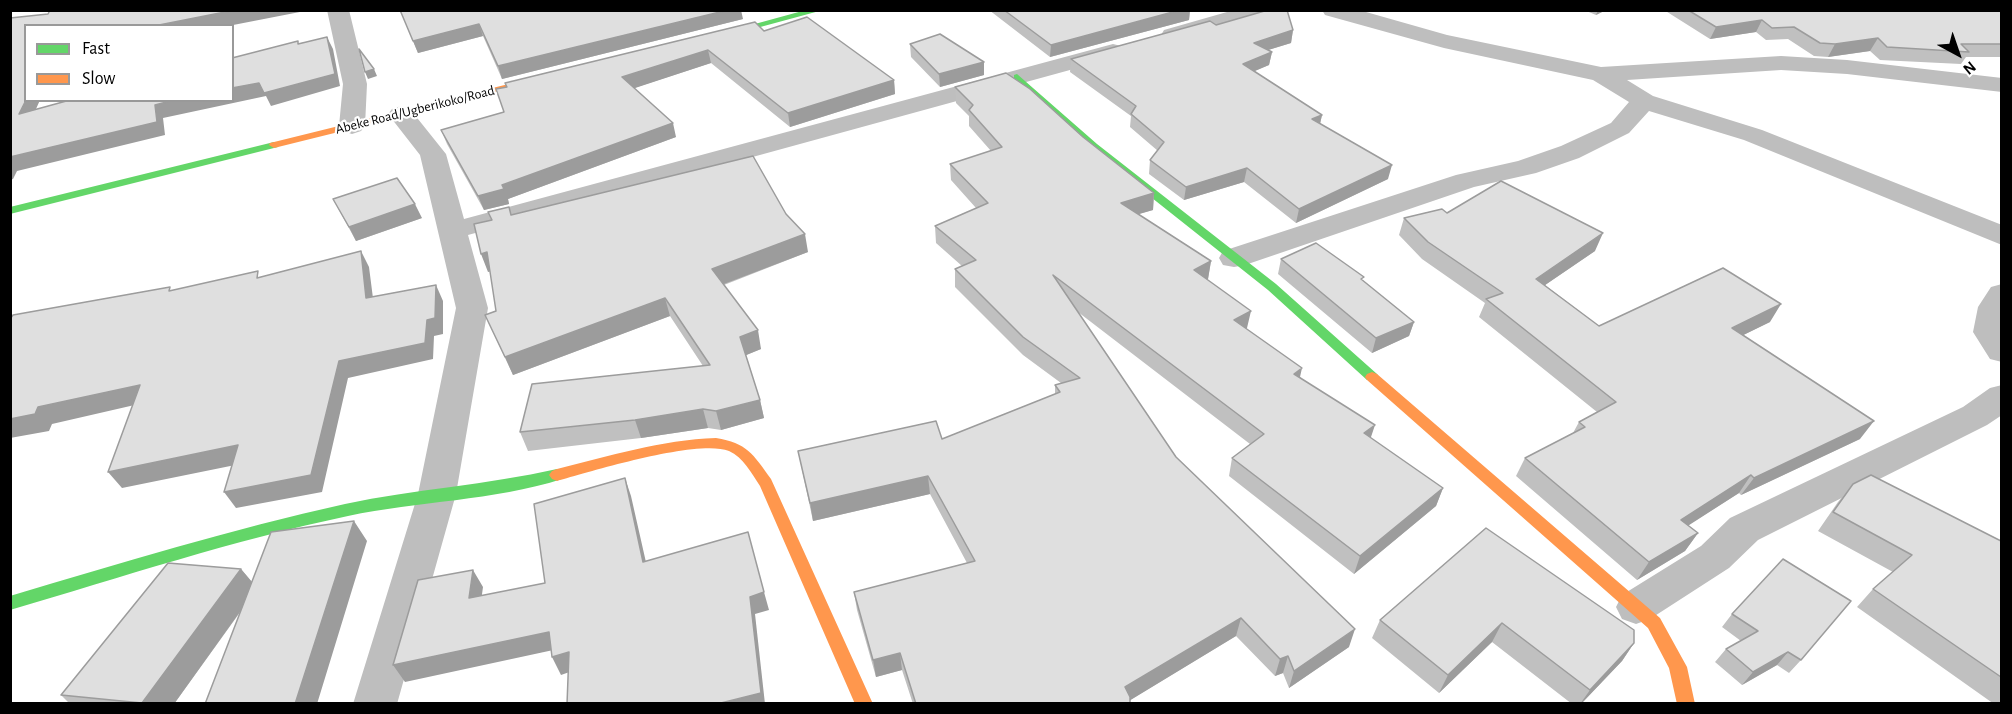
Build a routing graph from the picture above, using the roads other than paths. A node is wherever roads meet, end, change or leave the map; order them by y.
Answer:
1 (338, 10) edge
2 (819, 10) edge
3 (1260, 10) edge
4 (1333, 10) edge
5 (704, 38) edge
6 (1601, 74) junction
7 (557, 75) edge
8 (1017, 77) junction
9 (2001, 85) edge
10 (1644, 101) junction
11 (401, 114) junction
12 (351, 126) junction
13 (10, 211) edge
14 (454, 230) junction
15 (2001, 236) edge
16 (1234, 258) junction
17 (2001, 294) edge
18 (2001, 351) edge
19 (2001, 397) edge
20 (437, 494) junction
21 (10, 603) edge
22 (1636, 607) junction
23 (375, 704) edge
24 (864, 704) edge
25 (1686, 704) edge

1 - 12 street
2 - 5 street
3 - 8 street
4 - 6 street
6 - 9 street
6 - 10 street
7 - 11 street, Abeke Road/Ugberikoko/Road
8 - 14 street
8 - 16 street
10 - 15 street
10 - 16 street
11 - 12 street, Abeke Road/Ugberikoko/Road
11 - 14 street
12 - 13 street, Abeke Road/Ugberikoko/Road
14 - 20 street
16 - 22 street
17 - 18 street
19 - 22 street
20 - 21 street
20 - 23 street
20 - 24 street
22 - 25 street

